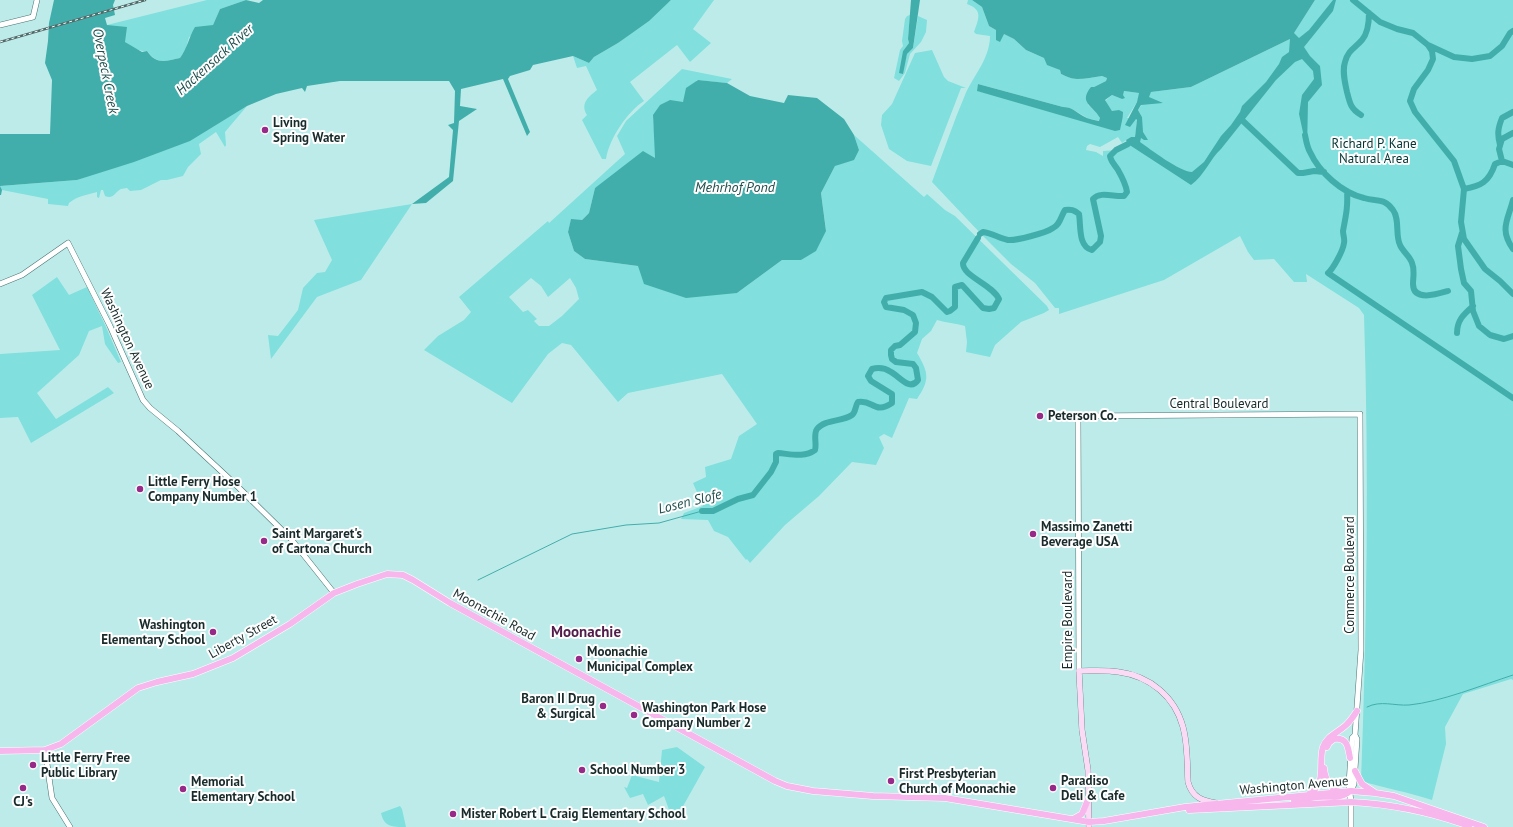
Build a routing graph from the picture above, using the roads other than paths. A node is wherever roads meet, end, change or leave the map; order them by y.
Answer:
1 (37, 0) edge
2 (1, 24) edge
3 (0, 284) edge
4 (1360, 414) joint
5 (1078, 416) joint
6 (429, 591) joint
7 (334, 593) junction
8 (1079, 671) junction
9 (1357, 711) junction
10 (1355, 735) junction
11 (45, 750) junction
12 (0, 751) edge
13 (1350, 758) junction
14 (1355, 770) junction
15 (1340, 791) junction
16 (1351, 791) junction
17 (1375, 793) junction
18 (1307, 794) junction
19 (1089, 797) junction
20 (1352, 802) junction
21 (1220, 804) junction
22 (1276, 805) junction
23 (1149, 813) junction
24 (1071, 820) junction
25 (1089, 824) edge
26 (70, 827) edge
27 (1351, 827) edge
28 (1472, 827) edge
29 (1484, 827) edge

1 - 2 street
3 - 7 street, Washington Avenue
4 - 5 street, Central Boulevard
4 - 9 street, Commerce Boulevard
5 - 8 street, Empire Boulevard
6 - 7 main road, Liberty Street
6 - 24 main road, Moonachie Road
7 - 11 main road, Liberty Street
8 - 19 main road, Empire Boulevard
8 - 21 main road
9 - 10 street, Commerce Boulevard
9 - 18 main road
10 - 13 street, Commerce Boulevard
10 - 14 street, Commerce Boulevard
11 - 12 main road, Liberty Street
11 - 26 street
13 - 15 main road
13 - 16 street, Commerce Boulevard
14 - 16 street, Commerce Boulevard
14 - 17 main road
15 - 16 main road, Washington Avenue
15 - 18 main road, Washington Avenue
16 - 17 main road, Washington Avenue
16 - 20 street
16 - 22 main road
17 - 29 main road, Washington Avenue
18 - 21 main road, Washington Avenue
19 - 24 main road
19 - 25 main road, Empire Boulevard
20 - 22 main road, Washington Avenue
20 - 27 street
20 - 28 main road, Washington Avenue
21 - 23 main road, Washington Avenue
22 - 23 main road, Washington Avenue
23 - 25 main road, Washington Avenue
24 - 25 main road, Moonachie Road

